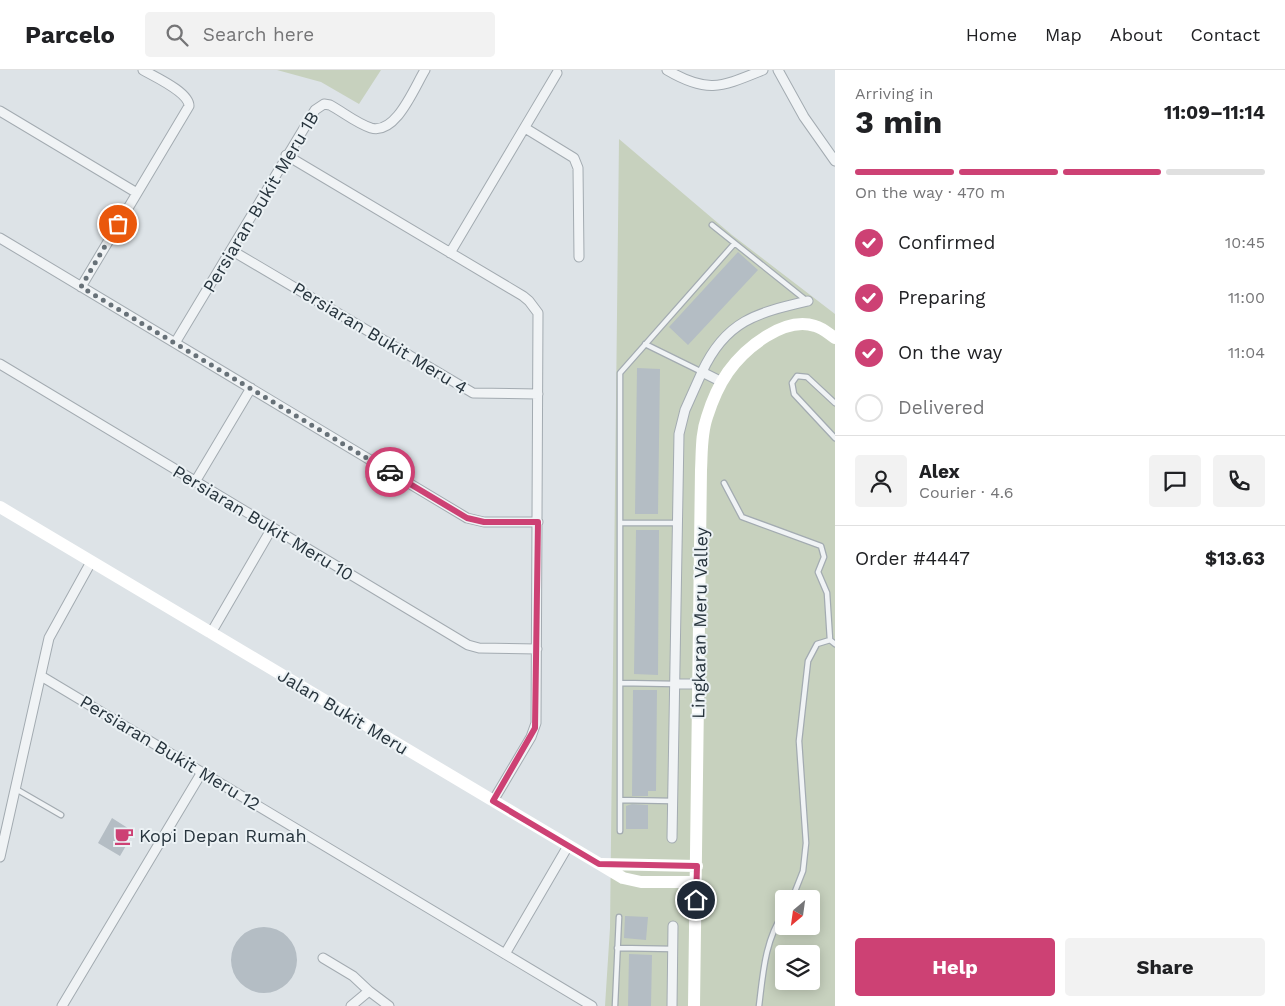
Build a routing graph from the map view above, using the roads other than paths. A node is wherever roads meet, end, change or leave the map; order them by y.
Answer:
1 (143, 70) edge
2 (425, 70) edge
3 (667, 70) edge
4 (763, 70) edge
5 (778, 70) edge
6 (557, 73) dead end
7 (0, 111) edge
8 (525, 128) junction
9 (286, 156) junction
10 (835, 161) edge
11 (137, 193) junction
12 (712, 225) dead end
13 (0, 238) edge
14 (734, 244) junction
15 (231, 250) junction
16 (450, 253) junction
17 (579, 257) dead end
18 (81, 287) junction
19 (808, 301) joint
20 (835, 338) edge
21 (175, 343) junction
22 (645, 344) junction
23 (0, 364) edge
24 (702, 372) junction
25 (722, 382) junction
26 (251, 388) junction
27 (538, 394) junction
28 (835, 402) edge
29 (835, 438) edge
30 (195, 482) junction
31 (724, 483) dead end
32 (0, 507) edge
33 (538, 522) junction
34 (620, 523) junction
35 (679, 524) junction
36 (272, 528) junction
37 (91, 562) junction
38 (211, 633) junction
39 (830, 640) junction
40 (835, 644) edge
41 (537, 649) junction
42 (41, 676) junction
43 (620, 683) junction
44 (676, 684) junction
45 (699, 684) junction
46 (202, 772) junction
47 (16, 789) junction
48 (620, 800) junction
49 (493, 801) junction
50 (674, 801) junction
51 (61, 815) dead end
52 (620, 831) dead end
53 (672, 838) dead end
54 (568, 846) junction
55 (0, 857) edge
56 (599, 864) junction
57 (697, 866) junction
58 (696, 882) junction
59 (796, 890) edge
60 (619, 918) dead end
61 (673, 926) dead end
62 (775, 926) edge
63 (617, 948) junction
64 (673, 949) junction
65 (505, 954) junction
66 (323, 958) dead end
67 (369, 991) junction
68 (62, 1006) edge
69 (351, 1006) edge
70 (389, 1006) edge
71 (592, 1006) edge
72 (616, 1006) edge
73 (672, 1006) edge
74 (694, 1006) edge
75 (759, 1006) edge

1 - 11 street
2 - 9 street, Persiaran Bukit Meru 1B
3 - 4 street
5 - 10 street
6 - 8 street
7 - 11 street
8 - 16 street
8 - 17 street
9 - 15 street, Persiaran Bukit Meru 1B
9 - 16 street
11 - 18 street
12 - 14 lane
13 - 18 street
14 - 19 lane
14 - 22 lane
15 - 21 street, Persiaran Bukit Meru 1B
15 - 27 street, Persiaran Bukit Meru 4
16 - 27 street
18 - 21 street
19 - 24 street
20 - 25 street, Lingkaran Meru Valley
21 - 26 street
22 - 24 lane
22 - 34 lane
23 - 30 street, Persiaran Bukit Meru 10
24 - 25 street
24 - 35 street
25 - 45 street, Lingkaran Meru Valley
26 - 30 street
26 - 33 street
27 - 33 street
28 - 29 lane
30 - 36 street, Persiaran Bukit Meru 10
31 - 39 lane
32 - 37 street, Jalan Bukit Meru
33 - 41 street
34 - 35 lane
34 - 43 lane
35 - 44 street
36 - 38 street
36 - 41 street, Persiaran Bukit Meru 10
37 - 38 street, Jalan Bukit Meru
37 - 42 street
38 - 49 street, Jalan Bukit Meru
39 - 40 lane
39 - 59 lane
41 - 49 street
42 - 46 street, Persiaran Bukit Meru 12
42 - 47 street
43 - 44 lane
43 - 48 lane
44 - 45 street
44 - 50 street
45 - 57 street, Lingkaran Meru Valley
46 - 65 street, Persiaran Bukit Meru 12
46 - 68 street
47 - 51 lane
47 - 55 street
48 - 50 lane
48 - 52 lane
49 - 54 street, Jalan Bukit Meru
50 - 53 street
54 - 56 street, Jalan Bukit Meru
54 - 65 street
56 - 57 street
56 - 58 street, Jalan Bukit Meru
57 - 58 street, Lingkaran Meru Valley
58 - 74 street, Lingkaran Meru Valley
60 - 63 lane
61 - 64 street
62 - 75 lane
63 - 64 lane
63 - 72 lane
64 - 73 street
65 - 71 street, Persiaran Bukit Meru 12
66 - 67 street
67 - 69 street
67 - 70 street

